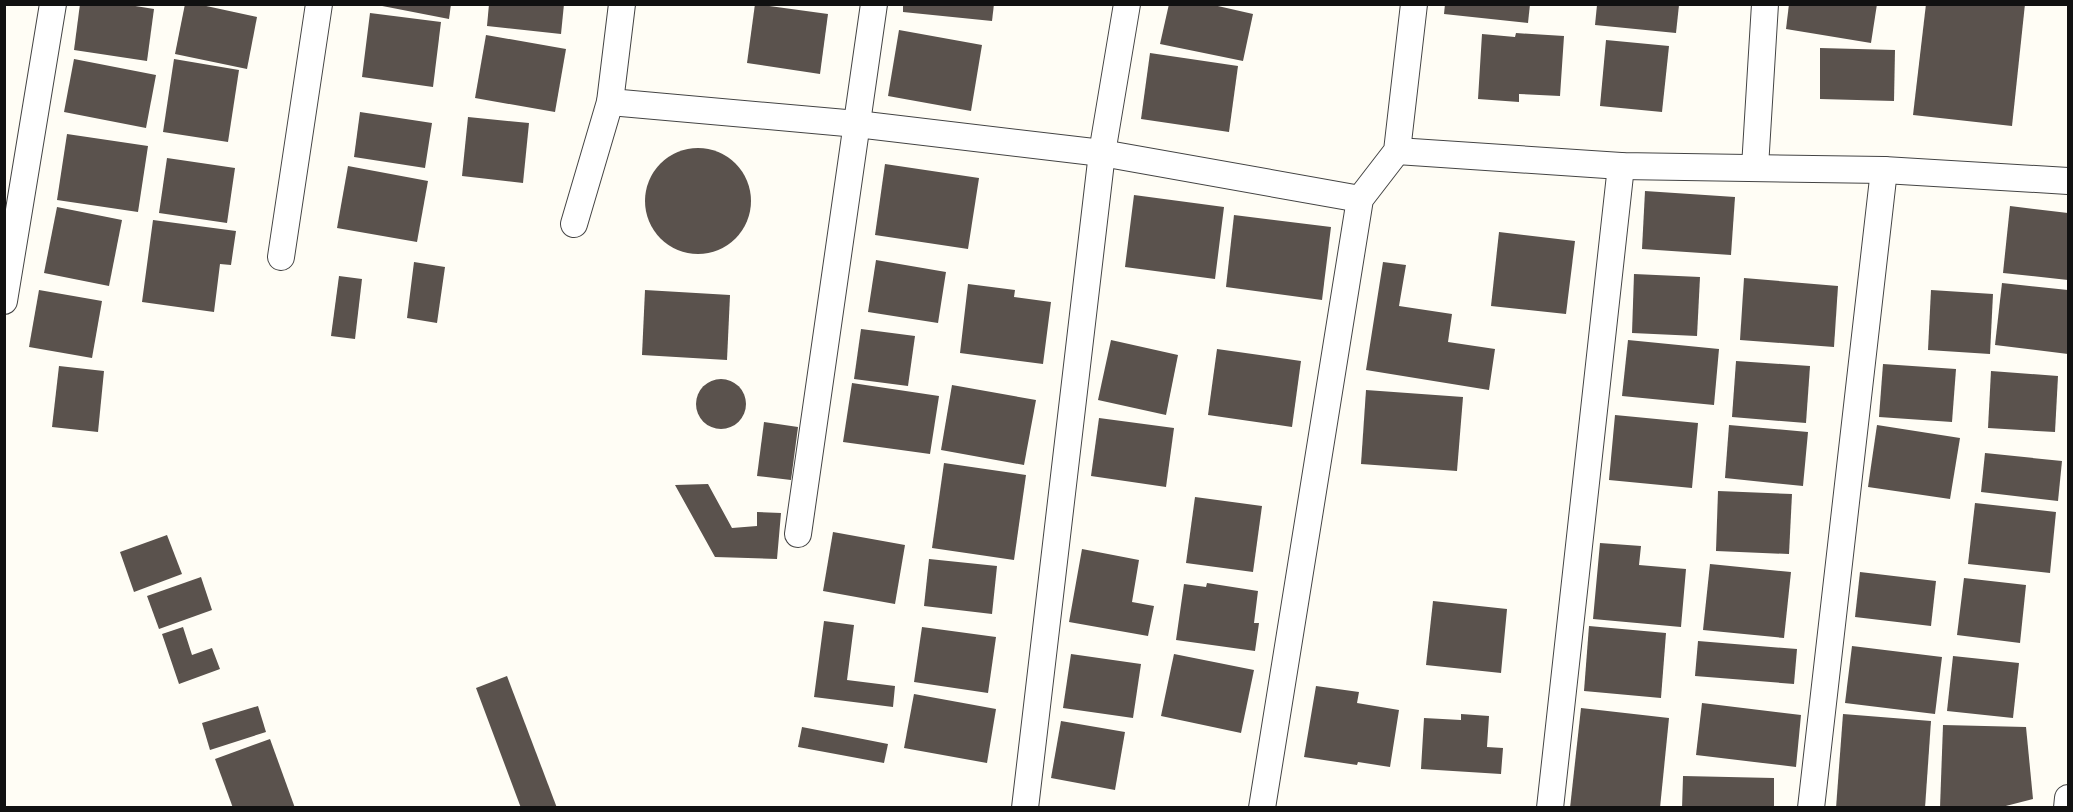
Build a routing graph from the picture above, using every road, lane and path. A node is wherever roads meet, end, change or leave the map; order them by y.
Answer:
1 (52, 4) edge
2 (319, 4) edge
3 (622, 4) edge
4 (874, 4) edge
5 (1127, 4) edge
6 (1414, 4) edge
7 (1766, 4) edge
8 (610, 102) junction
9 (858, 124) junction
10 (1396, 151) junction
11 (1102, 153) junction
12 (1621, 166) junction
13 (1755, 167) junction
14 (1884, 170) junction
15 (2068, 181) edge
16 (1360, 199) junction
17 (574, 224) dead end
18 (280, 257) dead end
19 (4, 301) edge
20 (798, 534) dead end
21 (2068, 798) edge
22 (1025, 807) edge
23 (1263, 807) edge
24 (1550, 807) edge
25 (1811, 807) edge
26 (2067, 807) edge

1 - 19 street
2 - 18 street
3 - 8 street
4 - 9 street
5 - 11 street
6 - 10 street
7 - 13 street
8 - 9 street
8 - 17 street
9 - 11 street
9 - 20 street
10 - 12 street
10 - 16 street
11 - 16 street
11 - 22 street
12 - 13 street
12 - 24 street
13 - 14 street
14 - 15 street
14 - 25 street
16 - 23 street
21 - 26 street

